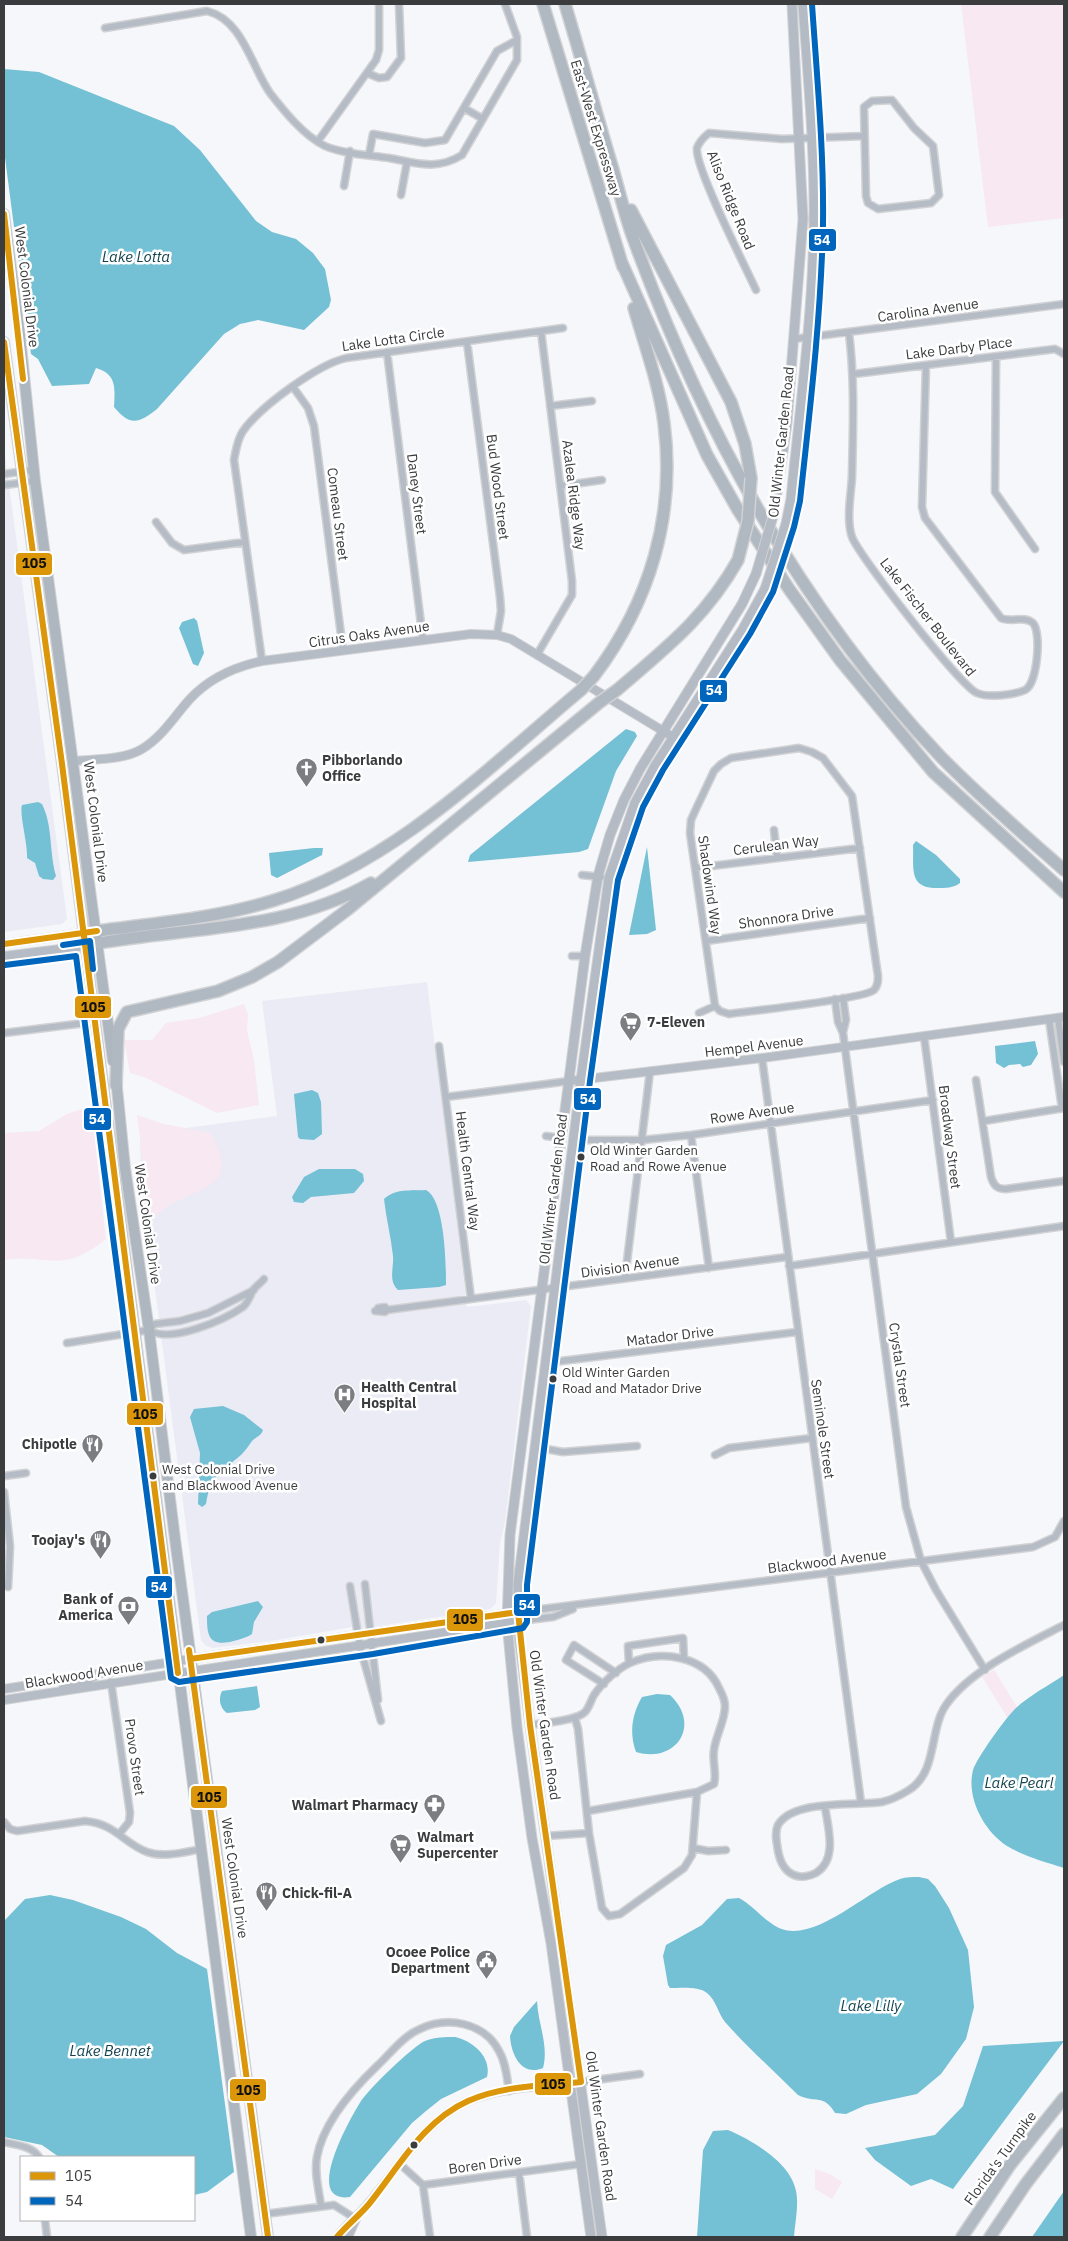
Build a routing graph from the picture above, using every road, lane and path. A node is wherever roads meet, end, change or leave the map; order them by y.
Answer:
1 (379, 4) edge
2 (399, 4) edge
3 (505, 4) edge
4 (543, 4) edge
5 (564, 4) edge
6 (792, 4) edge
7 (804, 4) edge
8 (104, 28) dead end
9 (517, 40) junction
10 (366, 73) junction
11 (464, 108) junction
12 (483, 119) junction
13 (864, 136) junction
14 (811, 138) junction
15 (800, 139) junction
16 (318, 141) junction
17 (608, 150) junction
18 (350, 152) junction
19 (369, 155) junction
20 (407, 162) junction
21 (344, 186) dead end
22 (401, 195) dead end
23 (4, 214) edge
24 (621, 261) junction
25 (756, 290) dead end
26 (1064, 304) edge
27 (563, 328) dead end
28 (541, 331) junction
29 (849, 333) junction
30 (806, 338) junction
31 (794, 339) junction
32 (4, 342) edge
33 (467, 342) junction
34 (386, 352) junction
35 (1064, 354) edge
36 (996, 356) junction
37 (926, 365) junction
38 (854, 374) junction
39 (294, 387) junction
40 (592, 402) dead end
41 (550, 406) junction
42 (4, 474) edge
43 (34, 475) junction
44 (22, 477) junction
45 (602, 480) dead end
46 (4, 484) edge
47 (560, 486) junction
48 (156, 522) dead end
49 (245, 542) junction
50 (1035, 549) dead end
51 (497, 636) junction
52 (423, 640) junction
53 (342, 650) junction
54 (538, 653) junction
55 (262, 661) junction
56 (664, 731) junction
57 (673, 736) junction
58 (59, 742) junction
59 (74, 761) junction
60 (62, 764) junction
61 (78, 785) junction
62 (774, 830) dead end
63 (860, 848) junction
64 (777, 858) junction
65 (695, 868) junction
66 (394, 869) junction
67 (1064, 870) edge
68 (582, 875) dead end
69 (598, 876) junction
70 (609, 878) junction
71 (1064, 892) edge
72 (870, 918) junction
73 (97, 931) junction
74 (82, 933) junction
75 (706, 941) junction
76 (99, 943) junction
77 (4, 944) edge
78 (84, 946) junction
79 (4, 956) edge
80 (572, 956) dead end
81 (585, 956) junction
82 (843, 998) junction
83 (835, 999) junction
84 (715, 1006) junction
85 (699, 1012) dead end
86 (1061, 1018) edge
87 (1049, 1019) junction
88 (93, 1022) junction
89 (4, 1033) edge
90 (843, 1033) junction
91 (924, 1036) junction
92 (440, 1046) dead end
93 (845, 1046) junction
94 (762, 1058) junction
95 (1064, 1062) edge
96 (650, 1071) junction
97 (581, 1080) junction
98 (976, 1080) dead end
99 (569, 1082) junction
100 (116, 1084) junction
101 (446, 1096) junction
102 (933, 1100) junction
103 (1063, 1108) edge
104 (853, 1112) junction
105 (984, 1121) junction
106 (770, 1123) junction
107 (691, 1135) junction
108 (546, 1136) dead end
109 (562, 1138) junction
110 (573, 1140) junction
111 (642, 1140) junction
112 (1064, 1181) edge
113 (1064, 1226) edge
114 (951, 1242) junction
115 (872, 1253) junction
116 (787, 1257) junction
117 (789, 1266) junction
118 (709, 1268) junction
119 (625, 1278) junction
120 (264, 1279) dead end
121 (254, 1290) junction
122 (554, 1290) junction
123 (542, 1291) junction
124 (471, 1299) junction
125 (376, 1311) dead end
126 (149, 1330) junction
127 (134, 1332) junction
128 (797, 1332) junction
129 (67, 1343) dead end
130 (545, 1364) junction
131 (812, 1438) junction
132 (637, 1446) dead end
133 (535, 1447) junction
134 (715, 1455) dead end
135 (26, 1472) dead end
136 (4, 1476) edge
137 (4, 1492) edge
138 (1064, 1521) edge
139 (6, 1528) edge
140 (921, 1561) junction
141 (830, 1573) junction
142 (364, 1584) dead end
143 (350, 1586) dead end
144 (8, 1587) dead end
145 (507, 1613) junction
146 (518, 1617) junction
147 (507, 1623) junction
148 (1064, 1625) edge
149 (370, 1633) junction
150 (358, 1635) junction
151 (372, 1645) junction
152 (360, 1647) junction
153 (190, 1659) junction
154 (684, 1659) junction
155 (177, 1661) junction
156 (630, 1663) junction
157 (985, 1670) junction
158 (192, 1671) junction
159 (99, 1672) junction
160 (178, 1672) junction
161 (616, 1673) junction
162 (111, 1682) junction
163 (604, 1684) junction
164 (4, 1688) edge
165 (59, 1690) junction
166 (4, 1700) edge
167 (575, 1718) junction
168 (530, 1725) junction
169 (697, 1792) junction
170 (861, 1803) junction
171 (825, 1807) junction
172 (588, 1810) junction
173 (4, 1822) edge
174 (120, 1833) junction
175 (589, 1833) junction
176 (546, 1836) junction
177 (532, 1838) junction
178 (693, 1848) junction
179 (202, 1849) junction
180 (726, 1850) dead end
181 (213, 1939) junction
182 (231, 1957) junction
183 (640, 2074) dead end
184 (581, 2082) junction
185 (570, 2083) junction
186 (509, 2091) junction
187 (1064, 2098) edge
188 (1064, 2134) edge
189 (4, 2142) edge
190 (38, 2156) edge
191 (581, 2164) junction
192 (401, 2165) junction
193 (519, 2172) junction
194 (423, 2185) junction
195 (321, 2206) junction
196 (265, 2214) junction
197 (356, 2219) junction
198 (45, 2221) edge
199 (48, 2237) edge
200 (251, 2237) edge
201 (268, 2237) edge
202 (336, 2237) edge
203 (348, 2237) edge
204 (430, 2237) edge
205 (526, 2237) edge
206 (590, 2237) edge
207 (602, 2237) edge
208 (962, 2237) edge
209 (990, 2237) edge

1 - 10 street
2 - 10 street
3 - 9 street
4 - 24 highway, East-West Expressway
5 - 17 highway, East-West Expressway
6 - 15 main road, Old Winter Garden Road
7 - 14 main road, Old Winter Garden Road
8 - 16 street
9 - 11 street
9 - 12 street
10 - 16 street
11 - 12 street
11 - 19 street
12 - 20 street
13 - 13 street
13 - 14 street, Aliso Ridge Road
14 - 15 street, Aliso Ridge Road
14 - 30 main road, Old Winter Garden Road
15 - 25 street, Aliso Ridge Road
15 - 31 main road, Old Winter Garden Road
16 - 18 street
17 - 66 highway, bridge
17 - 67 highway
18 - 19 street
18 - 21 street
19 - 20 street
20 - 22 street
23 - 43 highway, West Colonial Drive
24 - 71 highway
24 - 73 highway, bridge
26 - 29 street, Carolina Avenue
27 - 28 street, Lake Lotta Circle
28 - 33 street, Lake Lotta Circle
28 - 41 street, Azalea Ridge Way
29 - 30 street, Carolina Avenue
29 - 38 street, Lake Fischer Boulevard
30 - 31 street, Carolina Avenue
30 - 57 main road, Old Winter Garden Road, bridge
31 - 56 main road, Old Winter Garden Road, bridge
32 - 44 highway, West Colonial Drive
33 - 34 street, Lake Lotta Circle
33 - 51 street, Bud Wood Street
34 - 39 street, Lake Lotta Circle
34 - 52 street, Daney Street
35 - 36 street, Lake Darby Place
36 - 37 street, Lake Darby Place
36 - 50 street
37 - 38 street, Lake Darby Place
37 - 38 street, Lake Fischer Boulevard
39 - 49 street, Lake Lotta Circle
39 - 53 street, Comeau Street
40 - 41 street
41 - 47 street, Azalea Ridge Way
42 - 44 street
43 - 44 street
43 - 44 street
43 - 59 highway, West Colonial Drive
44 - 46 street
44 - 58 highway, West Colonial Drive
45 - 47 street
47 - 54 street, Azalea Ridge Way
48 - 49 street
49 - 55 street, Lake Lotta Circle
51 - 52 street, Citrus Oaks Avenue
51 - 54 street, Citrus Oaks Avenue
52 - 53 street, Citrus Oaks Avenue
53 - 55 street, Citrus Oaks Avenue
54 - 56 street, Citrus Oaks Avenue
55 - 59 street, Citrus Oaks Avenue
56 - 57 street, Citrus Oaks Avenue
56 - 69 main road, Old Winter Garden Road
57 - 70 main road, Old Winter Garden Road
58 - 59 highway
58 - 60 highway, West Colonial Drive
59 - 61 highway, West Colonial Drive
60 - 61 highway
60 - 74 highway, West Colonial Drive
61 - 73 highway, West Colonial Drive
62 - 64 street
63 - 64 street, Cerulean Way
63 - 65 street, Shadowind Way
63 - 72 street, Shadowind Way
64 - 65 street, Cerulean Way
65 - 75 street, Shadowind Way
66 - 76 highway
66 - 100 highway
68 - 69 street
69 - 70 street
69 - 81 main road, Old Winter Garden Road
70 - 97 main road, Old Winter Garden Road
72 - 75 street, Shonnora Drive
72 - 82 street, Shadowind Way
73 - 74 highway
73 - 76 highway, West Colonial Drive
74 - 77 street
74 - 78 highway, West Colonial Drive
75 - 84 street, Shadowind Way
76 - 78 highway
76 - 100 highway, West Colonial Drive
78 - 79 street
78 - 88 highway, West Colonial Drive
80 - 81 street
81 - 99 main road, Old Winter Garden Road
82 - 83 street, Shadowind Way
82 - 90 street
83 - 84 street, Shadowind Way
83 - 90 street
84 - 85 street
86 - 87 street, Hempel Avenue
86 - 95 street
87 - 91 street, Hempel Avenue
87 - 103 street
88 - 89 street
88 - 127 highway, West Colonial Drive
90 - 93 street
91 - 93 street, Hempel Avenue
91 - 102 street, Broadway Street
92 - 101 street, Health Central Way
93 - 94 street, Hempel Avenue
93 - 104 street, Crystal Street
94 - 96 street, Hempel Avenue
94 - 106 street, Seminole Street
96 - 97 street, Hempel Avenue
96 - 111 street
97 - 99 street, Hempel Avenue
97 - 110 main road, Old Winter Garden Road
98 - 105 street
99 - 101 street, Hempel Avenue
99 - 109 main road, Old Winter Garden Road
100 - 126 highway, West Colonial Drive
101 - 124 street, Health Central Way
102 - 104 street, Rowe Avenue
102 - 114 street, Broadway Street
103 - 105 street
104 - 106 street, Rowe Avenue
104 - 115 street, Crystal Street
105 - 112 street
106 - 107 street, Rowe Avenue
106 - 116 street, Seminole Street
107 - 111 street, Rowe Avenue
107 - 118 street
108 - 109 street
109 - 123 main road, Old Winter Garden Road
110 - 111 street, Rowe Avenue
110 - 122 main road, Old Winter Garden Road
111 - 119 street
113 - 114 street
114 - 115 street
115 - 117 street
115 - 140 street, Crystal Street
116 - 117 street, Seminole Street
116 - 118 street, Division Avenue
117 - 128 street, Seminole Street
118 - 119 street, Division Avenue
119 - 122 street, Division Avenue
120 - 121 street
121 - 126 street
121 - 126 street
122 - 123 street, Division Avenue
122 - 130 main road, Old Winter Garden Road
123 - 124 street, Division Avenue
123 - 145 main road, Old Winter Garden Road
124 - 125 street, Division Avenue
126 - 127 street
126 - 153 highway, West Colonial Drive
127 - 129 street
127 - 155 highway, West Colonial Drive
128 - 130 street, Matador Drive
128 - 131 street, Seminole Street
130 - 133 main road, Old Winter Garden Road
131 - 134 street
131 - 141 street, Seminole Street
132 - 133 street
133 - 146 main road, Old Winter Garden Road
135 - 136 street
137 - 139 street
138 - 140 street, Blackwood Avenue
139 - 144 street
140 - 141 street, Blackwood Avenue
140 - 157 street, Crystal Street
141 - 146 street, Blackwood Avenue
141 - 170 street, Seminole Street
142 - 149 street
143 - 150 street
145 - 146 street, Blackwood Avenue
145 - 147 main road, Old Winter Garden Road
145 - 149 street, Blackwood Avenue
146 - 147 street, Blackwood Avenue
146 - 168 main road, Old Winter Garden Road
147 - 151 street, Blackwood Avenue
147 - 177 main road, Old Winter Garden Road
148 - 157 street
149 - 150 street, Blackwood Avenue
149 - 151 street
150 - 152 street
150 - 153 street, Blackwood Avenue
151 - 152 street, Blackwood Avenue
151 - 152 street
152 - 158 street, Blackwood Avenue
153 - 155 street, Blackwood Avenue
153 - 158 highway, West Colonial Drive
154 - 156 street
154 - 156 street
154 - 169 street
155 - 159 street, Blackwood Avenue
155 - 160 highway, West Colonial Drive
156 - 161 street
157 - 170 street
158 - 160 street, Blackwood Avenue
158 - 182 highway, West Colonial Drive
159 - 164 street, Blackwood Avenue
159 - 165 street
160 - 162 street, Blackwood Avenue
160 - 179 highway, West Colonial Drive
161 - 163 street
161 - 163 street
162 - 165 street, Blackwood Avenue
162 - 174 street, Provo Street
163 - 167 street
165 - 166 street, Blackwood Avenue
167 - 168 street
167 - 172 street
168 - 176 main road, Old Winter Garden Road
169 - 172 street
169 - 178 street
170 - 171 street
171 - 171 street
172 - 175 street
173 - 174 street
174 - 179 street
175 - 176 street
175 - 178 street
176 - 177 main road
176 - 184 main road, Old Winter Garden Road
177 - 185 main road, Old Winter Garden Road
178 - 180 street
179 - 181 highway, West Colonial Drive
181 - 182 highway
181 - 200 highway, West Colonial Drive
182 - 196 highway, West Colonial Drive
183 - 184 street
184 - 185 street
184 - 207 main road, Old Winter Garden Road
185 - 186 street
185 - 191 main road, Old Winter Garden Road
186 - 192 street
186 - 195 street
187 - 208 highway, Florida's Turnpike
188 - 209 highway
189 - 190 street
191 - 193 street, Boren Drive
191 - 206 main road, Old Winter Garden Road
192 - 194 street
192 - 197 street
193 - 194 street, Boren Drive
193 - 205 street
194 - 204 street
195 - 196 street
195 - 197 street
196 - 201 highway, West Colonial Drive
197 - 202 street
197 - 203 street
198 - 199 street

